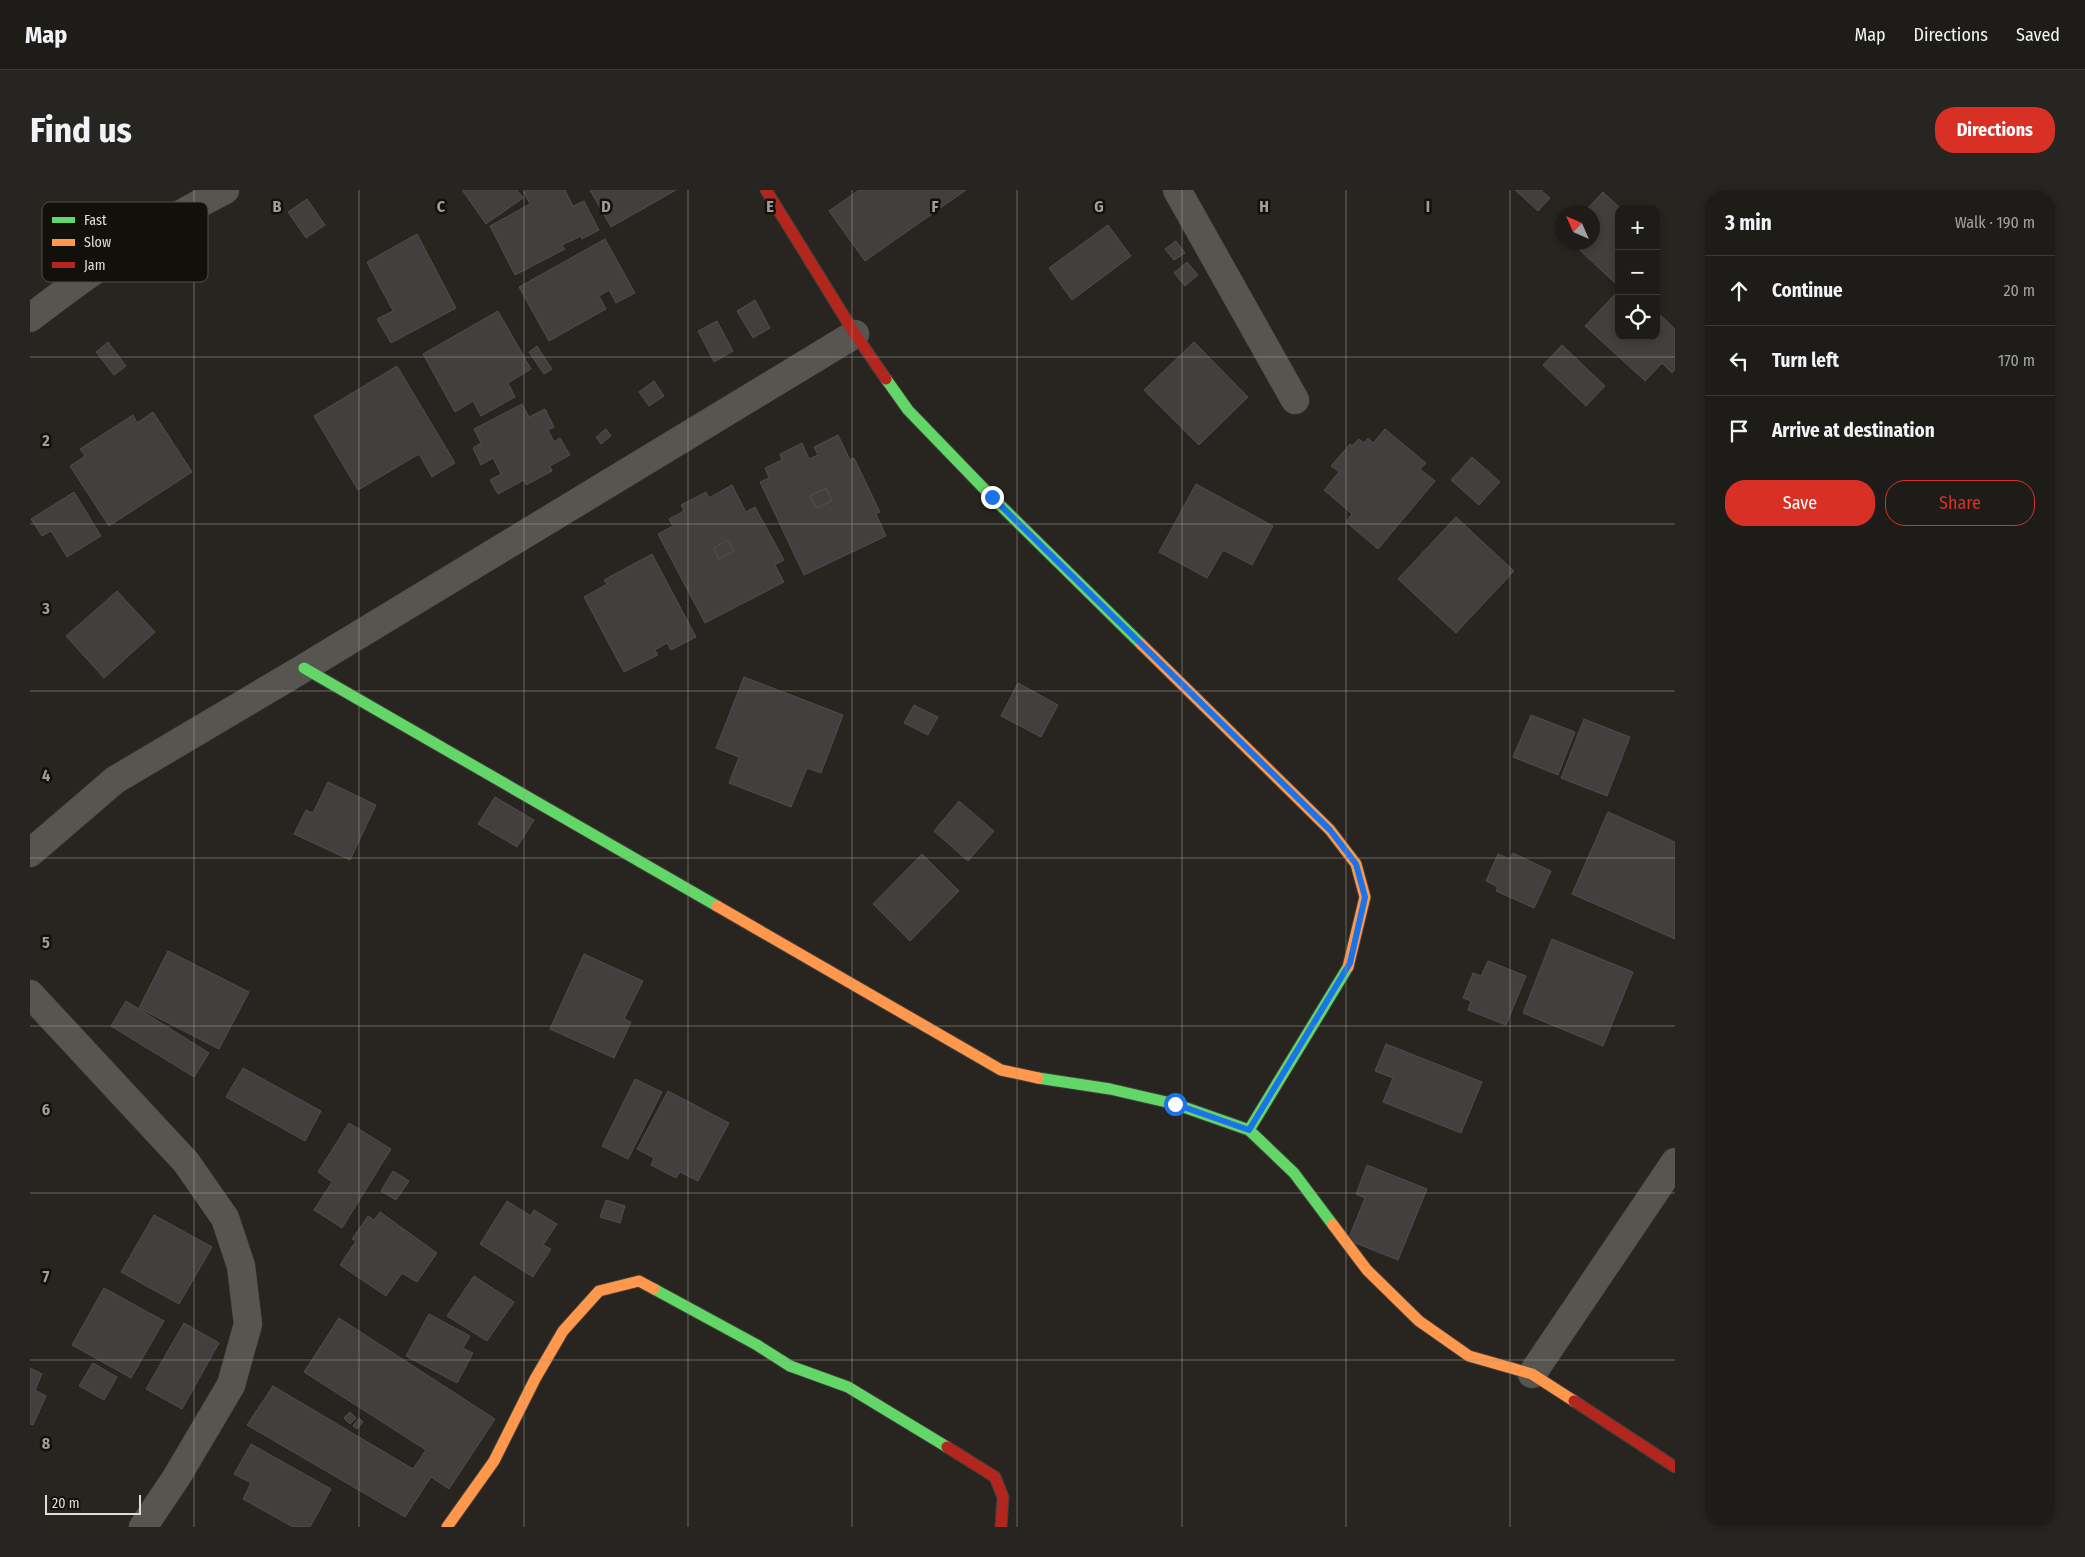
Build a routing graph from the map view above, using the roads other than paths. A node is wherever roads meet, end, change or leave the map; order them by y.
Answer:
1 (225, 190) edge
2 (766, 190) edge
3 (1177, 190) edge
4 (201, 202) edge
5 (76, 282) edge
6 (30, 318) edge
7 (855, 334) junction
8 (1296, 400) dead end
9 (304, 668) junction
10 (30, 853) edge
11 (30, 994) edge
12 (1249, 1130) junction
13 (1675, 1162) edge
14 (1532, 1374) junction
15 (1675, 1467) edge
16 (143, 1527) edge
17 (447, 1527) edge
18 (1001, 1527) edge

1 - 4 street
2 - 7 street
3 - 8 street
5 - 6 street
7 - 9 street
7 - 12 street
9 - 10 street
9 - 12 street
11 - 16 street
12 - 14 street
13 - 14 street
14 - 15 street
17 - 18 street

